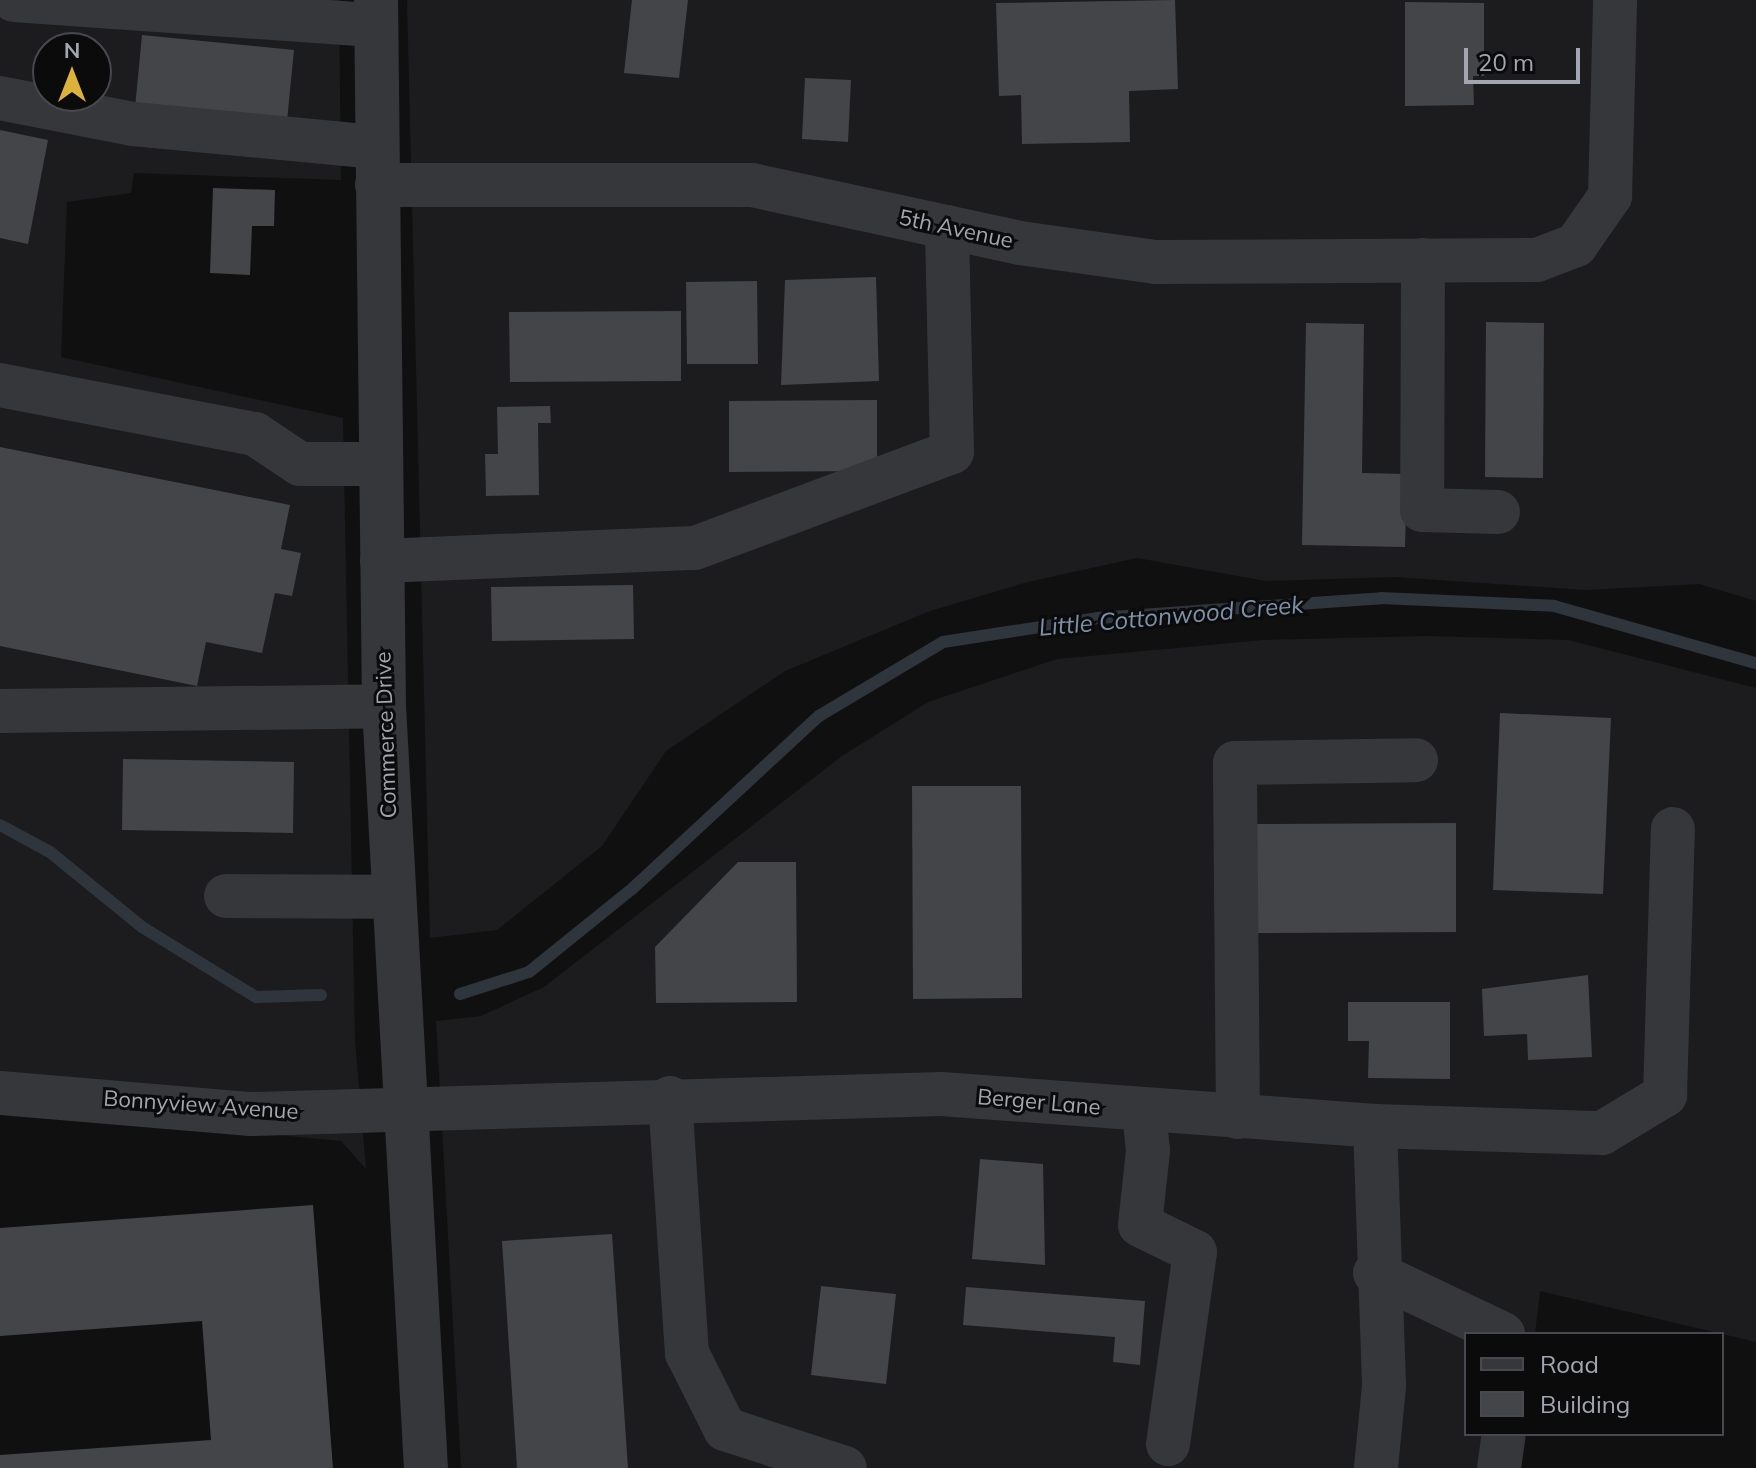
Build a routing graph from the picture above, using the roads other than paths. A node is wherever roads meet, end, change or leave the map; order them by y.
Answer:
1 (14, 0) edge
2 (1615, 0) edge
3 (376, 13) edge
4 (0, 98) edge
5 (377, 166) junction
6 (947, 227) junction
7 (1423, 260) junction
8 (0, 385) edge
9 (380, 464) junction
10 (1498, 512) dead end
11 (382, 561) junction
12 (384, 706) junction
13 (0, 711) edge
14 (1416, 760) dead end
15 (1673, 829) dead end
16 (226, 896) dead end
17 (391, 897) junction
18 (0, 1093) edge
19 (670, 1098) junction
20 (402, 1109) junction
21 (1144, 1111) junction
22 (1238, 1117) junction
23 (1375, 1126) junction
24 (1375, 1273) junction
25 (1499, 1332) edge
26 (1504, 1436) edge
27 (1168, 1444) dead end
28 (426, 1468) edge
29 (845, 1468) edge
30 (1376, 1468) edge
31 (1499, 1468) edge

1 - 3 street
2 - 7 street, 5th Avenue
3 - 5 street, Commerce Drive
4 - 5 street, 5th Avenue
5 - 6 street, 5th Avenue
5 - 9 street, Commerce Drive
6 - 7 street, 5th Avenue
6 - 11 street
7 - 10 street
8 - 9 street
9 - 11 street, Commerce Drive
11 - 12 street, Commerce Drive
12 - 13 street
12 - 17 street, Commerce Drive
14 - 22 street
15 - 23 street, Berger Lane
16 - 17 street
17 - 20 street, Commerce Drive
18 - 20 street, Bonnyview Avenue
19 - 20 street, Berger Lane
19 - 21 street, Berger Lane
19 - 29 street
20 - 28 street, Commerce Drive
21 - 22 street, Berger Lane
21 - 27 street
22 - 23 street, Berger Lane
23 - 24 street
24 - 25 street
24 - 30 street
26 - 31 street

